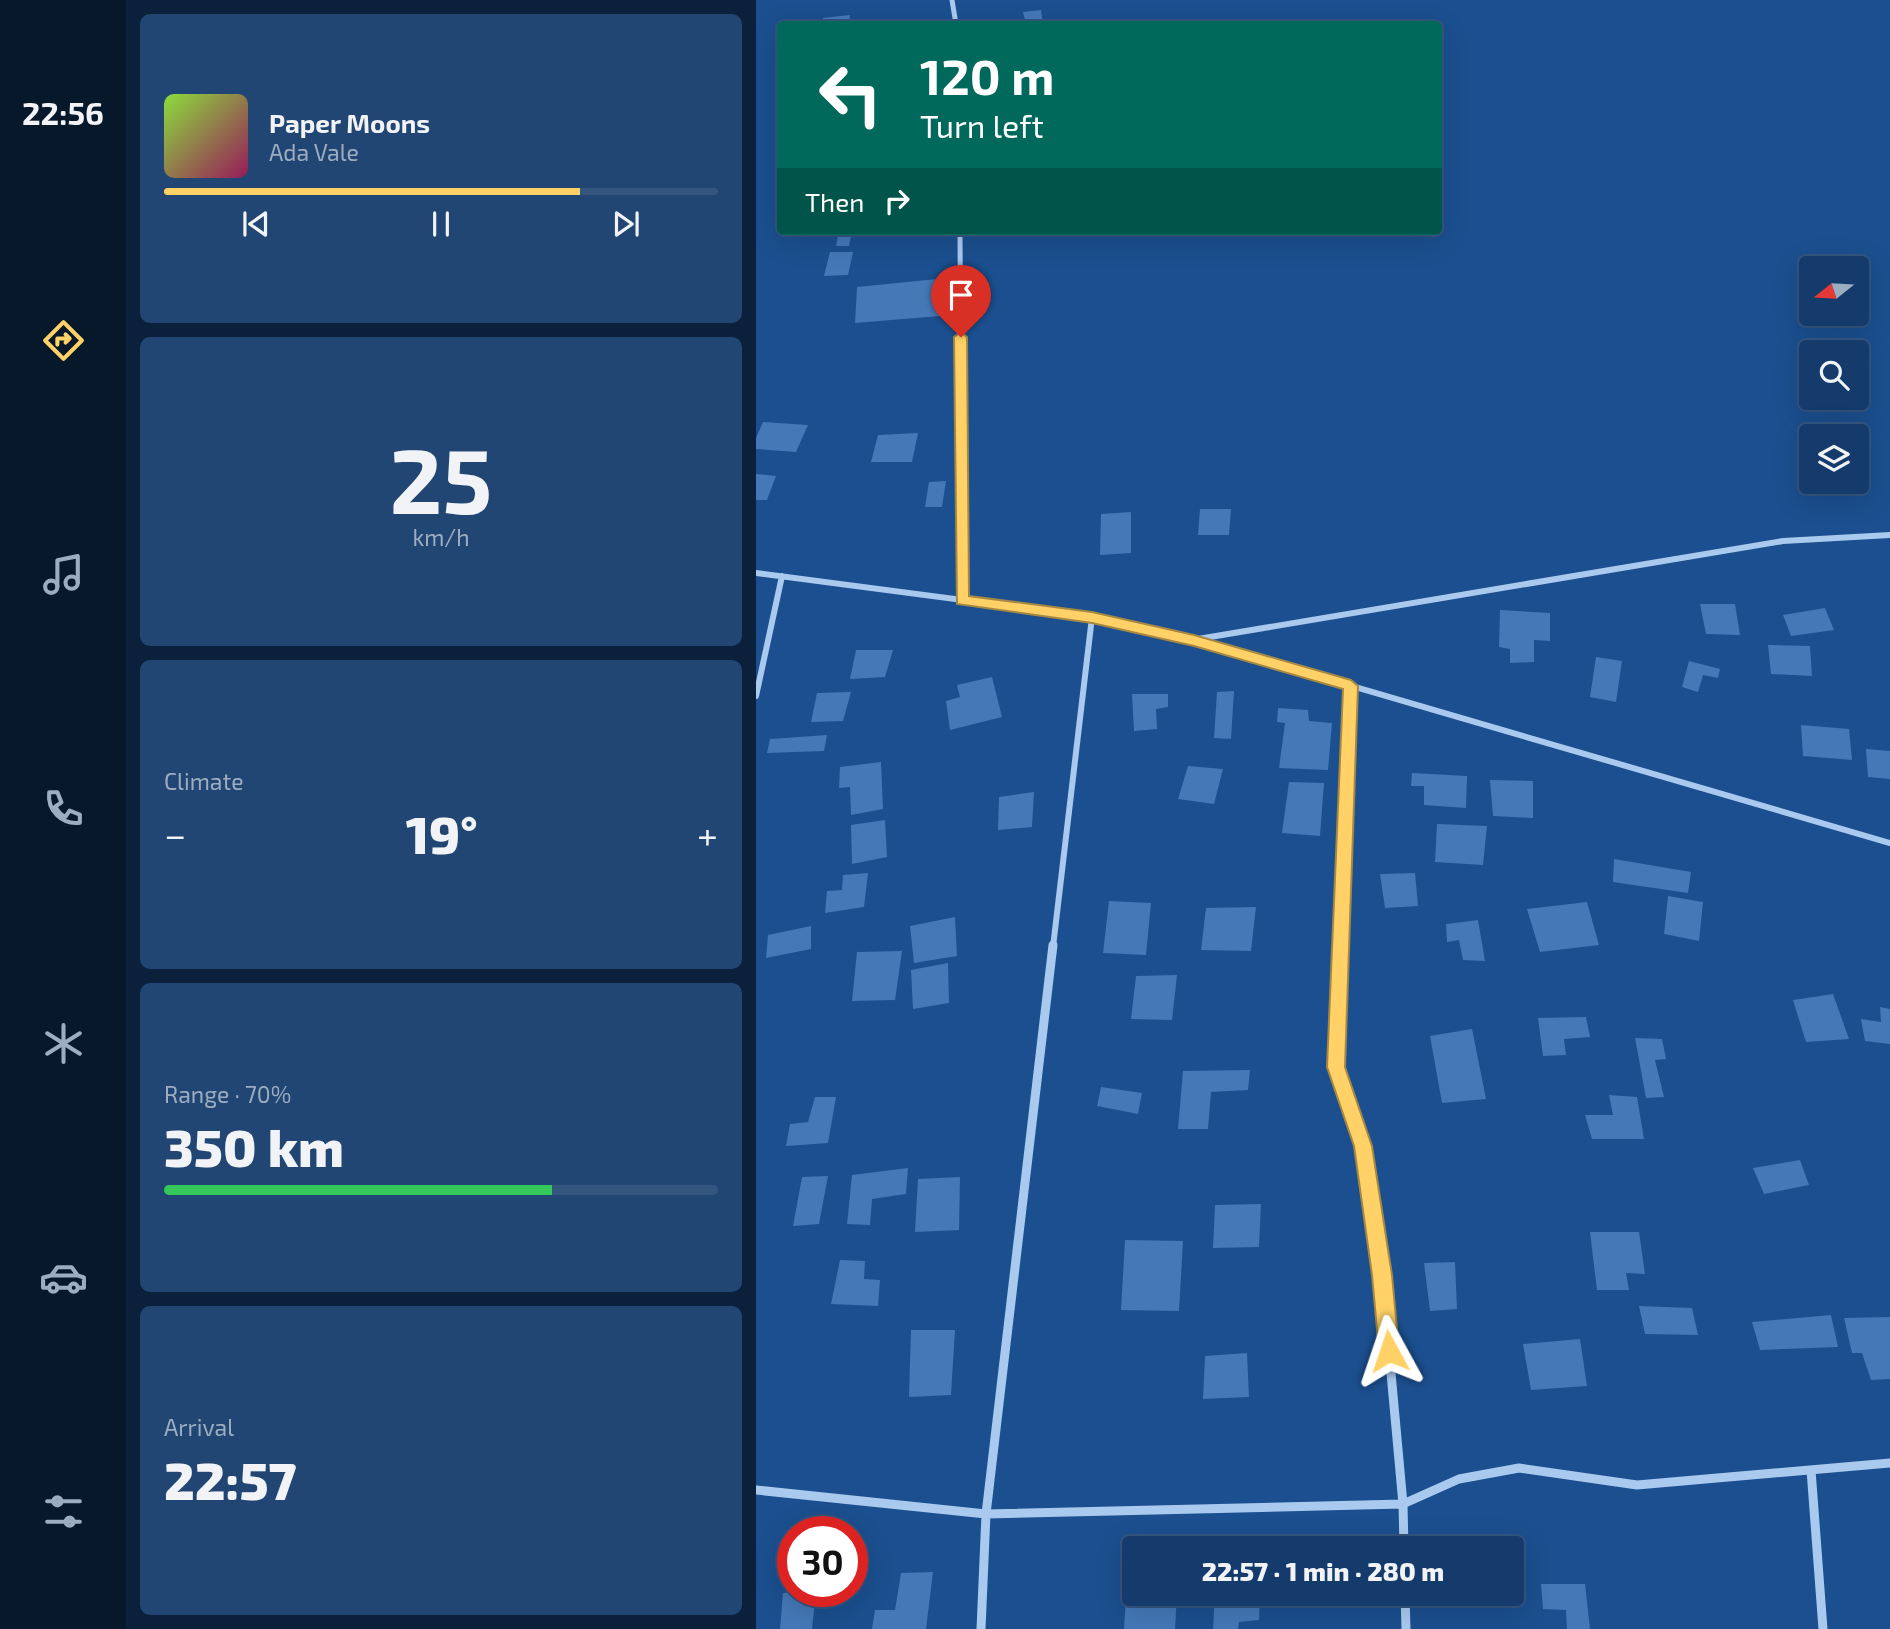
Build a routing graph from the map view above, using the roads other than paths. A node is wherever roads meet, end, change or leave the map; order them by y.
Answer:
1 (952, 0) edge
2 (956, 21) edge
3 (960, 235) edge
4 (1890, 536) edge
5 (756, 573) edge
6 (782, 576) junction
7 (962, 600) junction
8 (1092, 617) junction
9 (1194, 640) junction
10 (1351, 686) junction
11 (756, 696) edge
12 (1890, 843) edge
13 (1890, 1463) edge
14 (1811, 1470) junction
15 (756, 1490) edge
16 (1403, 1504) junction
17 (986, 1514) junction
18 (1404, 1536) edge
19 (1405, 1606) edge
20 (981, 1629) edge
21 (1406, 1629) edge
22 (1823, 1629) edge

1 - 2 street
3 - 7 street
4 - 9 street
5 - 6 street
6 - 7 street
6 - 11 street
7 - 8 street
8 - 9 street
8 - 17 street
9 - 10 street
10 - 12 street
10 - 16 street
13 - 14 street
14 - 16 street
14 - 22 street
15 - 17 street
16 - 17 street
16 - 18 street
17 - 20 street
19 - 21 street

